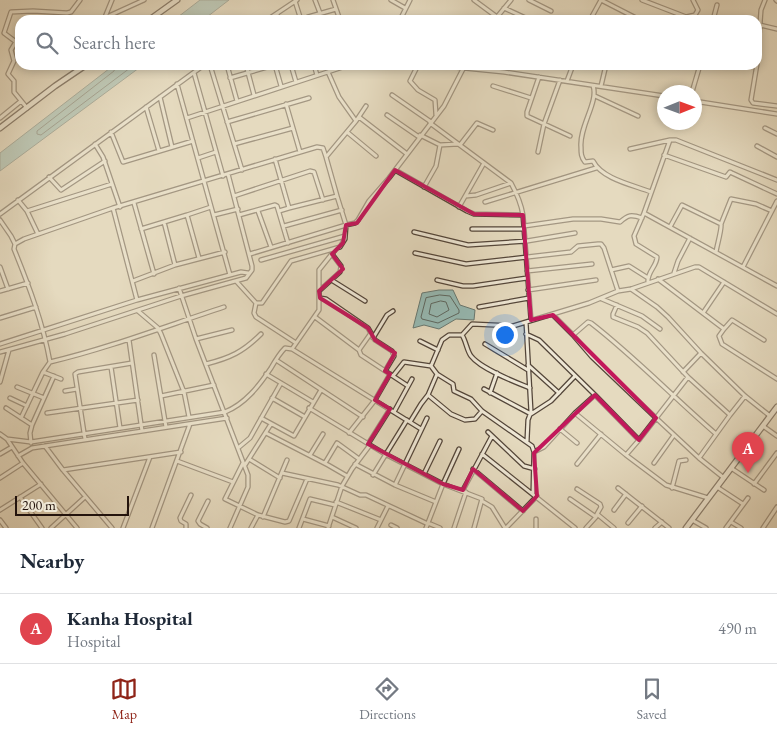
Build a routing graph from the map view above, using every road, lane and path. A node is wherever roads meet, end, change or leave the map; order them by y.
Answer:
1 (80, 0) edge
2 (112, 0) edge
3 (144, 0) edge
4 (177, 0) edge
5 (296, 0) edge
6 (315, 0) edge
7 (333, 0) edge
8 (390, 0) edge
9 (410, 0) edge
10 (474, 0) edge
11 (511, 0) edge
12 (529, 0) edge
13 (601, 0) edge
14 (642, 0) edge
15 (693, 0) edge
16 (765, 0) edge
17 (718, 5) dead end
18 (405, 8) junction
19 (504, 8) junction
20 (336, 9) junction
21 (551, 11) dead end
22 (276, 14) edge
23 (320, 14) junction
24 (106, 15) edge
25 (110, 15) edge
26 (156, 15) edge
27 (300, 15) edge
28 (316, 15) edge
29 (338, 15) edge
30 (402, 15) edge
31 (496, 15) edge
32 (498, 15) edge
33 (519, 15) edge
34 (593, 15) edge
35 (630, 15) edge
36 (681, 15) edge
37 (695, 15) edge
38 (715, 15) edge
39 (761, 15) edge
40 (762, 25) edge
41 (777, 29) edge
42 (15, 38) edge
43 (15, 44) edge
44 (76, 70) edge
45 (198, 70) edge
46 (211, 70) edge
47 (228, 70) edge
48 (248, 70) edge
49 (254, 70) edge
50 (276, 70) edge
51 (292, 70) edge
52 (315, 70) edge
53 (334, 70) edge
54 (416, 70) edge
55 (462, 70) edge
56 (494, 70) edge
57 (571, 70) edge
58 (605, 70) edge
59 (699, 70) edge
60 (756, 70) edge
61 (328, 72) junction
62 (194, 73) junction
63 (249, 73) junction
64 (317, 76) junction
65 (539, 77) junction
66 (230, 78) junction
67 (560, 80) junction
68 (296, 82) junction
69 (567, 82) junction
70 (177, 84) junction
71 (593, 85) junction
72 (694, 85) edge
73 (281, 86) junction
74 (493, 86) dead end
75 (601, 86) junction
76 (254, 95) junction
77 (392, 95) dead end
78 (657, 95) edge
79 (595, 96) junction
80 (160, 97) junction
81 (309, 98) dead end
82 (531, 98) junction
83 (22, 101) junction
84 (237, 101) junction
85 (702, 102) edge
86 (286, 104) junction
87 (222, 106) junction
88 (366, 106) dead end
89 (777, 106) edge
90 (146, 107) junction
91 (27, 108) junction
92 (205, 111) junction
93 (777, 114) edge
94 (388, 115) dead end
95 (436, 115) junction
96 (638, 116) dead end
97 (360, 117) junction
98 (0, 118) edge
99 (187, 118) junction
100 (356, 121) junction
101 (227, 122) junction
102 (430, 122) junction
103 (544, 124) junction
104 (0, 128) edge
105 (293, 128) junction
106 (765, 128) dead end
107 (493, 130) dead end
108 (111, 132) junction
109 (347, 132) junction
110 (777, 134) edge
111 (420, 136) junction
112 (570, 136) dead end
113 (670, 140) junction
114 (194, 141) junction
115 (95, 144) junction
116 (234, 144) junction
117 (459, 144) junction
118 (440, 145) junction
119 (757, 146) dead end
120 (172, 147) junction
121 (630, 149) dead end
122 (159, 151) junction
123 (216, 152) junction
124 (300, 152) junction
125 (538, 152) dead end
126 (407, 154) junction
127 (664, 155) junction
128 (326, 156) junction
129 (376, 156) dead end
130 (777, 157) edge
131 (198, 158) junction
132 (275, 160) junction
133 (104, 161) junction
134 (484, 163) junction
135 (596, 168) junction
136 (242, 170) junction
137 (395, 170) junction
138 (228, 174) junction
139 (222, 176) junction
140 (49, 177) junction
141 (281, 180) junction
142 (777, 180) edge
143 (205, 181) junction
144 (511, 183) junction
145 (112, 184) junction
146 (424, 187) junction
147 (652, 192) junction
148 (516, 193) junction
149 (777, 194) edge
150 (234, 196) junction
151 (337, 196) junction
152 (465, 196) junction
153 (18, 200) junction
154 (322, 200) junction
155 (777, 201) edge
156 (485, 202) dead end
157 (134, 203) junction
158 (459, 206) junction
159 (120, 207) junction
160 (211, 207) junction
161 (113, 208) junction
162 (289, 208) junction
163 (238, 209) junction
164 (342, 210) junction
165 (27, 211) junction
166 (258, 211) junction
167 (279, 211) junction
168 (772, 211) junction
169 (644, 213) junction
170 (0, 214) edge
171 (187, 215) junction
172 (214, 215) junction
173 (239, 215) junction
174 (524, 215) junction
175 (642, 218) junction
176 (0, 220) edge
177 (164, 222) junction
178 (721, 224) junction
179 (346, 225) junction
180 (284, 226) junction
181 (670, 227) junction
182 (524, 228) junction
183 (141, 229) junction
184 (472, 229) dead end
185 (414, 232) dead end
186 (575, 233) dead end
187 (38, 234) junction
188 (345, 236) junction
189 (690, 238) junction
190 (525, 241) junction
191 (288, 243) junction
192 (15, 244) junction
193 (271, 247) junction
194 (336, 250) junction
195 (225, 252) junction
196 (716, 252) junction
197 (415, 253) dead end
198 (250, 254) junction
199 (332, 254) junction
200 (526, 256) junction
201 (199, 258) junction
202 (261, 260) dead end
203 (592, 264) dead end
204 (175, 265) junction
205 (0, 267) edge
206 (743, 267) junction
207 (611, 270) junction
208 (527, 271) junction
209 (674, 273) junction
210 (154, 274) junction
211 (248, 274) junction
212 (230, 275) junction
213 (527, 278) junction
214 (657, 279) junction
215 (133, 280) junction
216 (236, 280) junction
217 (437, 280) dead end
218 (596, 280) dead end
219 (648, 280) junction
220 (333, 281) junction
221 (724, 282) junction
222 (28, 283) junction
223 (777, 286) edge
224 (179, 288) junction
225 (8, 289) junction
226 (631, 289) junction
227 (528, 290) junction
228 (0, 291) edge
229 (319, 291) junction
230 (618, 291) junction
231 (181, 296) junction
232 (320, 298) junction
233 (529, 298) junction
234 (602, 298) junction
235 (137, 300) junction
236 (365, 301) dead end
237 (256, 303) junction
238 (617, 305) junction
239 (36, 307) junction
240 (224, 307) dead end
241 (479, 307) dead end
242 (138, 310) junction
243 (393, 312) dead end
244 (703, 314) junction
245 (777, 314) edge
246 (553, 315) junction
247 (315, 317) junction
248 (0, 318) edge
249 (189, 319) junction
250 (531, 320) junction
251 (526, 322) junction
252 (158, 328) junction
253 (660, 329) dead end
254 (724, 329) junction
255 (232, 330) dead end
256 (44, 331) junction
257 (371, 333) junction
258 (261, 334) dead end
259 (526, 334) junction
260 (462, 335) junction
261 (573, 335) junction
262 (373, 338) junction
263 (196, 339) junction
264 (46, 340) junction
265 (129, 340) junction
266 (764, 340) dead end
267 (420, 341) dead end
268 (296, 343) junction
269 (0, 344) edge
270 (485, 344) dead end
271 (292, 349) junction
272 (9, 350) junction
273 (359, 350) junction
274 (438, 350) junction
275 (0, 352) edge
276 (701, 352) junction
277 (154, 354) dead end
278 (276, 360) junction
279 (50, 362) junction
280 (132, 363) junction
281 (206, 364) junction
282 (528, 365) junction
283 (430, 366) junction
284 (111, 367) junction
285 (528, 370) junction
286 (385, 371) junction
287 (43, 372) junction
288 (683, 372) junction
289 (266, 374) junction
290 (437, 374) junction
291 (497, 374) junction
292 (392, 375) junction
293 (54, 376) junction
294 (575, 376) junction
295 (688, 377) junction
296 (61, 379) dead end
297 (412, 379) dead end
298 (777, 379) edge
299 (0, 382) edge
300 (281, 383) junction
301 (214, 385) junction
302 (408, 386) junction
303 (17, 387) dead end
304 (530, 388) junction
305 (77, 389) junction
306 (484, 389) dead end
307 (321, 390) junction
308 (65, 392) dead end
309 (184, 392) junction
310 (33, 393) junction
311 (490, 393) junction
312 (559, 393) junction
313 (428, 395) junction
314 (595, 395) junction
315 (161, 396) junction
316 (746, 396) junction
317 (673, 397) junction
318 (10, 398) dead end
319 (44, 398) junction
320 (272, 398) junction
321 (138, 400) junction
322 (375, 400) junction
323 (313, 402) junction
324 (116, 403) junction
325 (27, 406) junction
326 (6, 408) dead end
327 (310, 408) junction
328 (79, 409) junction
329 (776, 410) edge
330 (392, 411) junction
331 (482, 411) junction
332 (225, 412) junction
333 (47, 413) dead end
334 (575, 413) junction
335 (531, 414) junction
336 (730, 415) junction
337 (770, 416) junction
338 (190, 417) junction
339 (305, 417) junction
340 (363, 417) junction
341 (21, 418) junction
342 (227, 418) junction
343 (261, 418) junction
344 (427, 418) dead end
345 (656, 418) junction
346 (165, 420) junction
347 (409, 421) junction
348 (141, 424) junction
349 (190, 424) junction
350 (271, 424) junction
351 (32, 425) junction
352 (763, 426) junction
353 (166, 427) junction
354 (120, 428) junction
355 (421, 429) junction
356 (560, 429) junction
357 (142, 431) junction
358 (488, 432) dead end
359 (266, 433) junction
360 (0, 434) edge
361 (84, 434) junction
362 (323, 434) dead end
363 (349, 434) junction
364 (601, 434) junction
365 (716, 434) junction
366 (674, 435) junction
367 (492, 436) junction
368 (777, 436) edge
369 (85, 439) junction
370 (6, 440) junction
371 (639, 440) junction
372 (440, 441) dead end
373 (527, 441) junction
374 (31, 442) junction
375 (577, 443) dead end
376 (369, 445) junction
377 (45, 446) junction
378 (12, 447) junction
379 (32, 448) junction
380 (238, 448) junction
381 (459, 449) dead end
382 (181, 452) junction
383 (534, 452) junction
384 (777, 453) edge
385 (0, 454) edge
386 (385, 454) junction
387 (482, 454) junction
388 (310, 455) junction
389 (626, 455) junction
390 (18, 456) junction
391 (150, 457) junction
392 (699, 458) junction
393 (250, 459) junction
394 (359, 459) junction
395 (287, 460) dead end
396 (686, 460) dead end
397 (773, 460) junction
398 (177, 461) junction
399 (23, 463) junction
400 (325, 463) junction
401 (654, 463) dead end
402 (777, 463) edge
403 (244, 464) junction
404 (355, 464) junction
405 (404, 464) junction
406 (577, 464) dead end
407 (535, 468) junction
408 (731, 468) junction
409 (473, 469) junction
410 (63, 470) junction
411 (282, 473) junction
412 (424, 474) junction
413 (373, 475) junction
414 (347, 476) junction
415 (0, 478) edge
416 (280, 478) junction
417 (724, 478) junction
418 (308, 479) junction
419 (233, 482) junction
420 (41, 484) junction
421 (443, 484) junction
422 (754, 484) junction
423 (395, 485) junction
424 (342, 486) junction
425 (717, 487) junction
426 (618, 488) dead end
427 (672, 488) junction
428 (577, 489) dead end
429 (764, 490) dead end
430 (465, 491) junction
431 (626, 494) junction
432 (191, 495) dead end
433 (535, 495) junction
434 (20, 497) junction
435 (85, 497) junction
436 (709, 498) junction
437 (748, 498) dead end
438 (570, 499) dead end
439 (208, 501) dead end
440 (482, 501) junction
441 (436, 502) junction
442 (335, 504) junction
443 (743, 504) junction
444 (388, 506) junction
445 (642, 506) junction
446 (239, 507) junction
447 (777, 507) edge
448 (0, 510) edge
449 (614, 510) dead end
450 (523, 511) junction
451 (66, 514) junction
452 (258, 515) junction
453 (596, 516) junction
454 (263, 517) junction
455 (332, 517) junction
456 (303, 518) junction
457 (536, 519) dead end
458 (0, 520) edge
459 (381, 520) junction
460 (692, 520) junction
461 (662, 522) junction
462 (731, 522) junction
463 (628, 523) dead end
464 (391, 525) dead end
465 (427, 525) edge
466 (199, 526) edge
467 (328, 527) edge
468 (6, 528) edge
469 (42, 528) edge
470 (51, 528) edge
471 (77, 528) edge
472 (112, 528) edge
473 (123, 528) edge
474 (152, 528) edge
475 (186, 528) edge
476 (208, 528) edge
477 (230, 528) edge
478 (251, 528) edge
479 (299, 528) edge
480 (356, 528) edge
481 (377, 528) edge
482 (397, 528) edge
483 (440, 528) edge
484 (454, 528) edge
485 (474, 528) edge
486 (506, 528) edge
487 (536, 528) edge
488 (575, 528) edge
489 (586, 528) edge
490 (614, 528) edge
491 (656, 528) edge
492 (669, 528) edge
493 (686, 528) edge
494 (706, 528) edge
495 (726, 528) edge
496 (741, 528) edge
497 (763, 528) edge

1 - 42 street
2 - 24 street
3 - 25 street
4 - 26 main road
5 - 22 street
5 - 27 street
6 - 23 street
7 - 20 street
8 - 18 street
9 - 18 street
10 - 31 street
11 - 19 street
12 - 21 street
13 - 34 street
13 - 35 street
14 - 36 street
15 - 37 street
16 - 39 street
17 - 38 street
18 - 30 street
19 - 32 street
19 - 33 street
20 - 23 street
20 - 29 street
23 - 28 street
40 - 41 street
43 - 83 street
44 - 91 main road
45 - 62 street
46 - 87 street
47 - 66 street
48 - 63 street
49 - 63 street
50 - 73 street
51 - 68 street
52 - 64 street
53 - 61 street
54 - 95 street
55 - 95 street
56 - 65 street
57 - 69 street
58 - 75 street
59 - 72 street
60 - 89 street
61 - 64 street
61 - 100 street
62 - 70 street
62 - 92 street
63 - 66 street
63 - 76 street
64 - 68 street
65 - 67 street
65 - 82 street
66 - 84 street
67 - 69 street
67 - 103 street
68 - 73 street
69 - 71 street
70 - 80 street
70 - 99 street
71 - 75 street
71 - 79 street
73 - 76 street
74 - 82 street
75 - 78 street
76 - 84 street
77 - 102 street
79 - 96 street
79 - 135 street
80 - 90 street
80 - 120 street
81 - 86 street
82 - 103 street
83 - 91 street
83 - 98 street
84 - 87 street
85 - 93 street
86 - 101 street
86 - 105 street
87 - 92 street
87 - 101 street
88 - 97 street
90 - 108 street
90 - 122 street
91 - 104 main road
92 - 99 street
92 - 123 street
94 - 111 street
95 - 102 street
97 - 100 street
97 - 126 street
99 - 114 street
100 - 109 street
101 - 116 street
102 - 111 street
102 - 117 street
103 - 112 street
103 - 125 street
105 - 116 street
105 - 124 street
106 - 110 street
107 - 117 street
108 - 115 street
108 - 122 street
109 - 128 street
109 - 129 street
111 - 118 street
111 - 126 street
113 - 121 street
113 - 127 street
113 - 142 street
114 - 120 street
114 - 131 street
115 - 133 street
115 - 140 street
116 - 136 street
117 - 118 street
117 - 134 street
118 - 146 street
119 - 130 street
120 - 122 street
123 - 131 street
123 - 139 street
124 - 128 street
124 - 132 street
126 - 137 street
127 - 147 street
127 - 149 street
128 - 151 street
131 - 143 street
132 - 136 street
132 - 141 street
133 - 140 street
133 - 145 street
134 - 144 street
134 - 152 street
135 - 147 street
135 - 148 street
136 - 138 street
137 - 146 street
137 - 179 street
138 - 139 street
138 - 150 street
139 - 143 street
140 - 153 street
141 - 150 street
141 - 154 street
141 - 162 street
143 - 157 street
143 - 160 street
144 - 148 street
144 - 152 street
145 - 159 street
145 - 165 street
146 - 158 street
147 - 169 street
148 - 156 street
148 - 174 street
150 - 163 street
151 - 154 street
151 - 164 street
152 - 158 street
153 - 165 street
153 - 170 street
154 - 162 street
155 - 168 street
157 - 159 street
157 - 183 street
158 - 174 street
159 - 161 street
160 - 171 street
160 - 172 street
161 - 187 street
161 - 215 street
162 - 167 street
163 - 172 street
163 - 173 street
164 - 179 street
164 - 180 street
165 - 187 street
166 - 167 street
166 - 173 street
166 - 193 street
167 - 180 street
168 - 178 street
168 - 206 street
169 - 175 street
169 - 181 street
171 - 177 street
171 - 201 street
172 - 195 street
173 - 198 street
174 - 182 street
175 - 182 street
175 - 219 street
176 - 192 street
177 - 183 street
177 - 204 street
178 - 181 street
178 - 196 street
179 - 188 street
179 - 191 street
180 - 191 street
181 - 189 street
182 - 184 street
182 - 190 street
183 - 210 street
185 - 190 street
186 - 190 street
187 - 192 street
188 - 194 street
188 - 202 street
189 - 196 street
189 - 209 street
190 - 200 street
191 - 193 street
192 - 222 street
193 - 198 street
194 - 199 street
194 - 237 street
195 - 201 street
195 - 212 street
196 - 206 street
197 - 200 street
198 - 211 street
199 - 220 street
199 - 229 street
200 - 207 street
200 - 208 street
201 - 204 street
203 - 208 street
204 - 210 street
205 - 225 street
206 - 223 street
207 - 219 street
207 - 230 street
208 - 213 street
209 - 214 street
209 - 221 street
210 - 215 street
211 - 212 street
211 - 216 street
212 - 224 street
213 - 217 street
213 - 227 street
214 - 219 street
214 - 244 street
215 - 235 street
216 - 231 street
216 - 237 street
218 - 227 street
219 - 226 street
220 - 229 street
220 - 236 street
221 - 244 street
221 - 245 street
222 - 225 street
222 - 239 street
224 - 231 street
224 - 235 street
225 - 228 street
226 - 230 street
226 - 276 street
227 - 233 street
229 - 232 street
230 - 234 street
231 - 242 street
231 - 249 street
232 - 247 street
232 - 257 street
233 - 241 street
233 - 250 street
234 - 238 street
234 - 246 street
235 - 256 street
237 - 268 street
238 - 253 street
238 - 288 street
239 - 248 street
239 - 256 street
240 - 249 street
242 - 252 street
242 - 264 street
243 - 262 street
244 - 254 street
246 - 250 street
246 - 261 street
247 - 268 street
247 - 273 street
249 - 252 street
249 - 263 street
250 - 251 street
251 - 259 street
251 - 260 street
252 - 265 street
252 - 309 street
254 - 266 street
254 - 298 street
255 - 263 street
256 - 264 street
256 - 269 street
257 - 262 street
257 - 273 street
258 - 281 street
259 - 282 street
259 - 294 street
260 - 274 street
260 - 291 street
261 - 317 street
261 - 345 street
262 - 286 street
263 - 281 street
264 - 272 street
264 - 279 street
265 - 279 street
265 - 280 street
267 - 274 street
268 - 271 street
270 - 285 street
271 - 278 street
271 - 322 street
272 - 275 street
272 - 299 street
273 - 286 street
274 - 283 street
276 - 288 street
276 - 316 street
277 - 315 street
278 - 289 street
278 - 307 street
279 - 287 street
280 - 284 street
280 - 321 street
281 - 301 street
282 - 285 street
282 - 312 street
283 - 290 street
283 - 292 street
284 - 305 street
284 - 324 street
285 - 304 street
286 - 292 street
287 - 293 street
287 - 310 street
288 - 295 street
289 - 300 street
289 - 332 street
290 - 313 street
290 - 331 street
291 - 304 street
291 - 311 street
292 - 302 street
292 - 322 street
293 - 296 street
293 - 319 street
294 - 312 street
294 - 314 street
295 - 317 street
295 - 336 street
297 - 302 street
300 - 320 street
300 - 323 street
301 - 309 street
301 - 332 street
302 - 330 street
303 - 310 street
304 - 335 street
305 - 308 street
305 - 328 street
306 - 311 street
307 - 323 street
307 - 340 street
309 - 315 street
309 - 338 street
310 - 319 street
310 - 325 street
311 - 335 street
312 - 335 street
313 - 331 street
313 - 347 street
314 - 334 street
314 - 371 street
315 - 346 street
316 - 336 street
316 - 337 street
317 - 345 street
317 - 365 street
318 - 325 street
319 - 351 street
320 - 339 street
320 - 343 street
321 - 324 street
321 - 348 street
322 - 330 street
322 - 340 street
323 - 327 street
324 - 328 street
324 - 354 street
325 - 341 street
326 - 341 street
327 - 339 street
327 - 363 street
328 - 333 street
328 - 361 street
329 - 337 main road
330 - 347 street
330 - 376 street
331 - 373 street
332 - 338 street
332 - 342 street
334 - 356 street
334 - 364 street
335 - 373 street
336 - 365 street
337 - 352 main road
338 - 346 street
339 - 350 street
340 - 363 street
341 - 351 street
342 - 349 street
342 - 380 street
343 - 350 street
343 - 380 street
344 - 355 street
345 - 366 street
345 - 371 street
346 - 348 street
346 - 353 street
347 - 355 street
347 - 386 street
348 - 354 street
348 - 357 street
349 - 353 street
349 - 382 street
350 - 359 street
351 - 374 street
352 - 368 street
352 - 408 main road
353 - 357 street
354 - 361 street
355 - 405 street
356 - 375 street
356 - 383 street
357 - 369 street
358 - 367 street
359 - 388 street
359 - 393 street
360 - 370 street
361 - 369 street
361 - 374 street
362 - 388 street
363 - 376 street
364 - 389 street
364 - 406 street
365 - 392 street
366 - 392 street
366 - 401 street
367 - 387 street
367 - 407 street
369 - 377 street
370 - 374 street
370 - 378 street
371 - 389 street
372 - 412 street
373 - 383 street
374 - 379 street
376 - 386 street
376 - 394 street
377 - 379 street
377 - 410 street
378 - 385 street
378 - 390 street
379 - 390 street
380 - 403 street
381 - 421 street
382 - 391 street
382 - 398 street
383 - 407 street
384 - 397 street
386 - 405 street
386 - 413 street
387 - 409 street
387 - 433 street
388 - 400 street
389 - 427 street
390 - 399 street
391 - 410 street
391 - 473 street
392 - 417 street
393 - 403 street
393 - 416 street
394 - 400 street
394 - 404 street
395 - 411 street
396 - 427 street
397 - 402 street
397 - 422 street
398 - 419 street
398 - 474 street
399 - 415 street
399 - 420 street
400 - 414 street
403 - 419 street
403 - 446 street
404 - 413 street
404 - 414 street
405 - 412 street
405 - 423 street
407 - 433 street
408 - 417 main road
408 - 422 street
409 - 430 street
409 - 450 street
410 - 435 street
411 - 416 street
411 - 418 street
412 - 421 street
413 - 423 street
414 - 424 street
416 - 454 street
417 - 425 main road
418 - 424 street
418 - 454 street
419 - 446 street
420 - 434 street
420 - 451 street
421 - 430 street
421 - 441 street
422 - 429 street
423 - 441 street
424 - 442 street
424 - 444 street
425 - 436 main road
425 - 443 street
426 - 431 street
427 - 436 street
428 - 453 street
430 - 440 street
430 - 484 street
431 - 445 street
431 - 449 street
432 - 475 street
433 - 450 street
433 - 488 street
434 - 448 street
434 - 469 street
435 - 451 street
435 - 472 street
436 - 460 main road
437 - 443 street
438 - 453 street
439 - 466 street
440 - 485 street
440 - 486 street
441 - 465 street
442 - 455 street
442 - 456 street
442 - 459 street
443 - 462 street
444 - 459 street
444 - 465 street
445 - 461 street
445 - 463 street
446 - 452 street
446 - 477 street
447 - 497 street
450 - 486 street
451 - 470 street
451 - 471 street
452 - 454 street
452 - 478 street
453 - 489 street
453 - 490 street
455 - 467 street
455 - 480 street
456 - 467 street
456 - 479 street
457 - 487 street
458 - 468 street
459 - 481 street
460 - 493 main road
460 - 494 street
461 - 491 street
461 - 492 street
462 - 495 street
462 - 496 street
464 - 482 street
465 - 483 street
466 - 476 street

